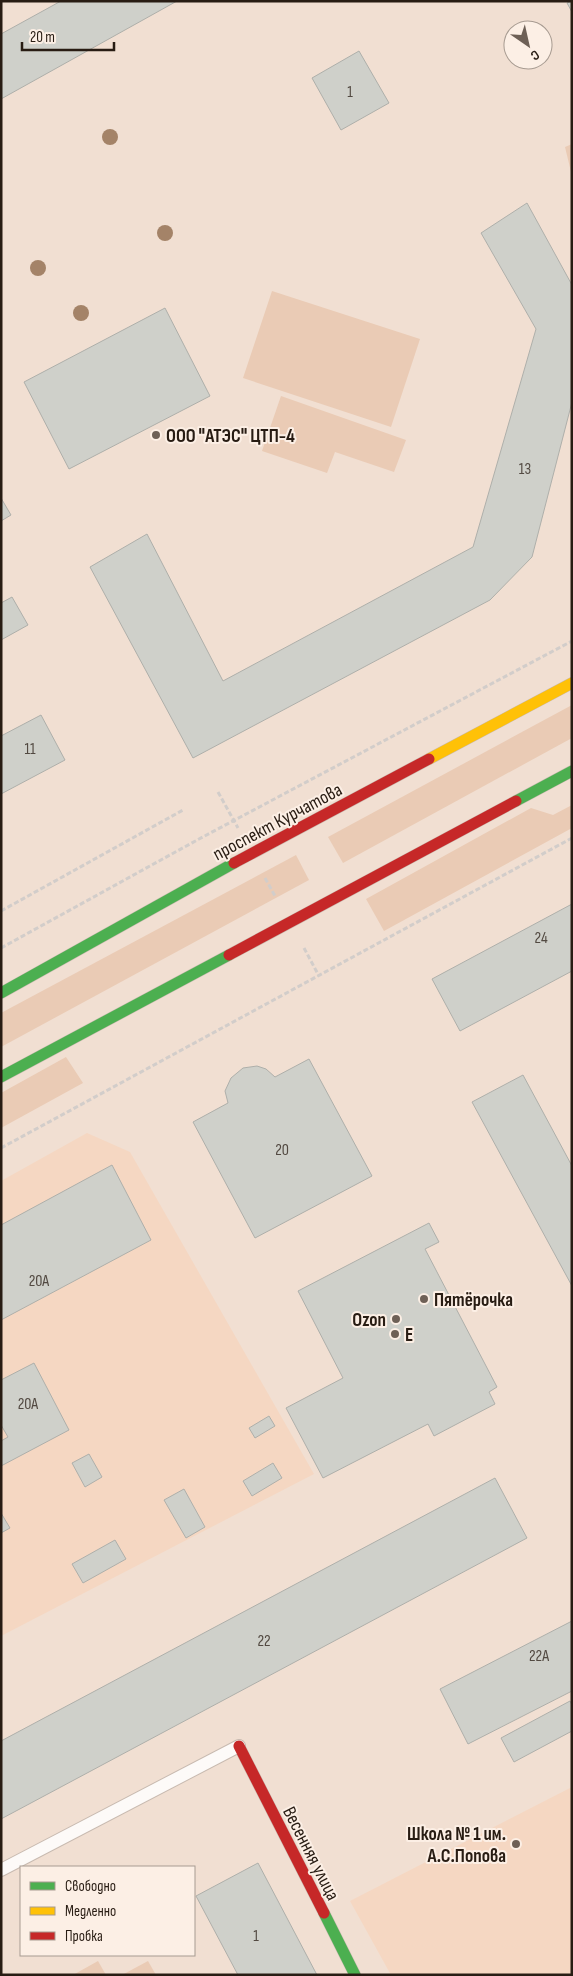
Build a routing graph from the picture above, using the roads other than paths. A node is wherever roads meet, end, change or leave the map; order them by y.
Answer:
1 (572, 683) edge
2 (572, 771) edge
3 (1, 993) edge
4 (1, 1078) edge
5 (239, 1746) joint
6 (1, 1870) edge
7 (355, 1975) edge

1 - 3 street, проспект Курчатова
2 - 4 street
5 - 6 lane
5 - 7 street, Весенняя улица

